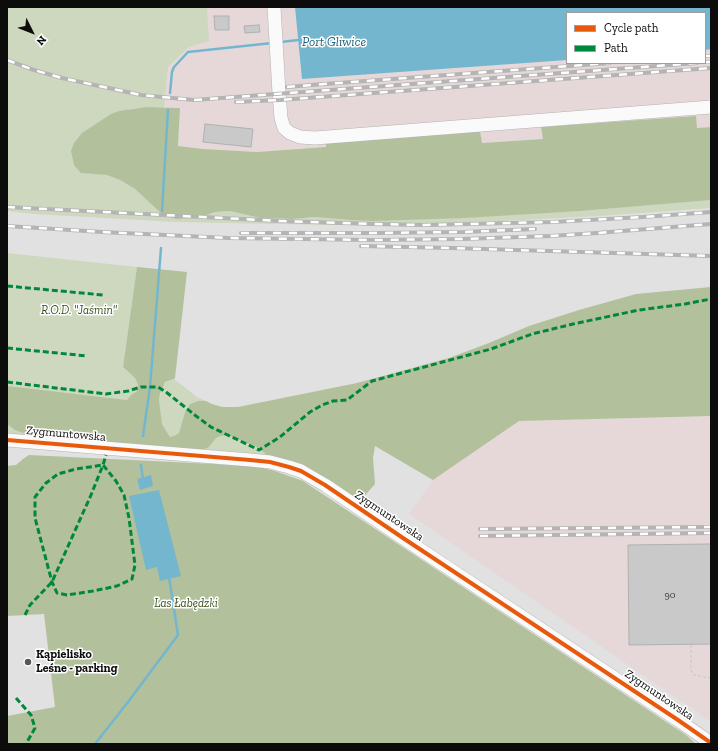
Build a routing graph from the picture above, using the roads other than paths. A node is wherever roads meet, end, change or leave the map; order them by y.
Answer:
1 (274, 7) edge
2 (711, 107) edge
3 (7, 440) edge
4 (711, 743) edge

1 - 2 street
3 - 4 street, Zygmuntowska

